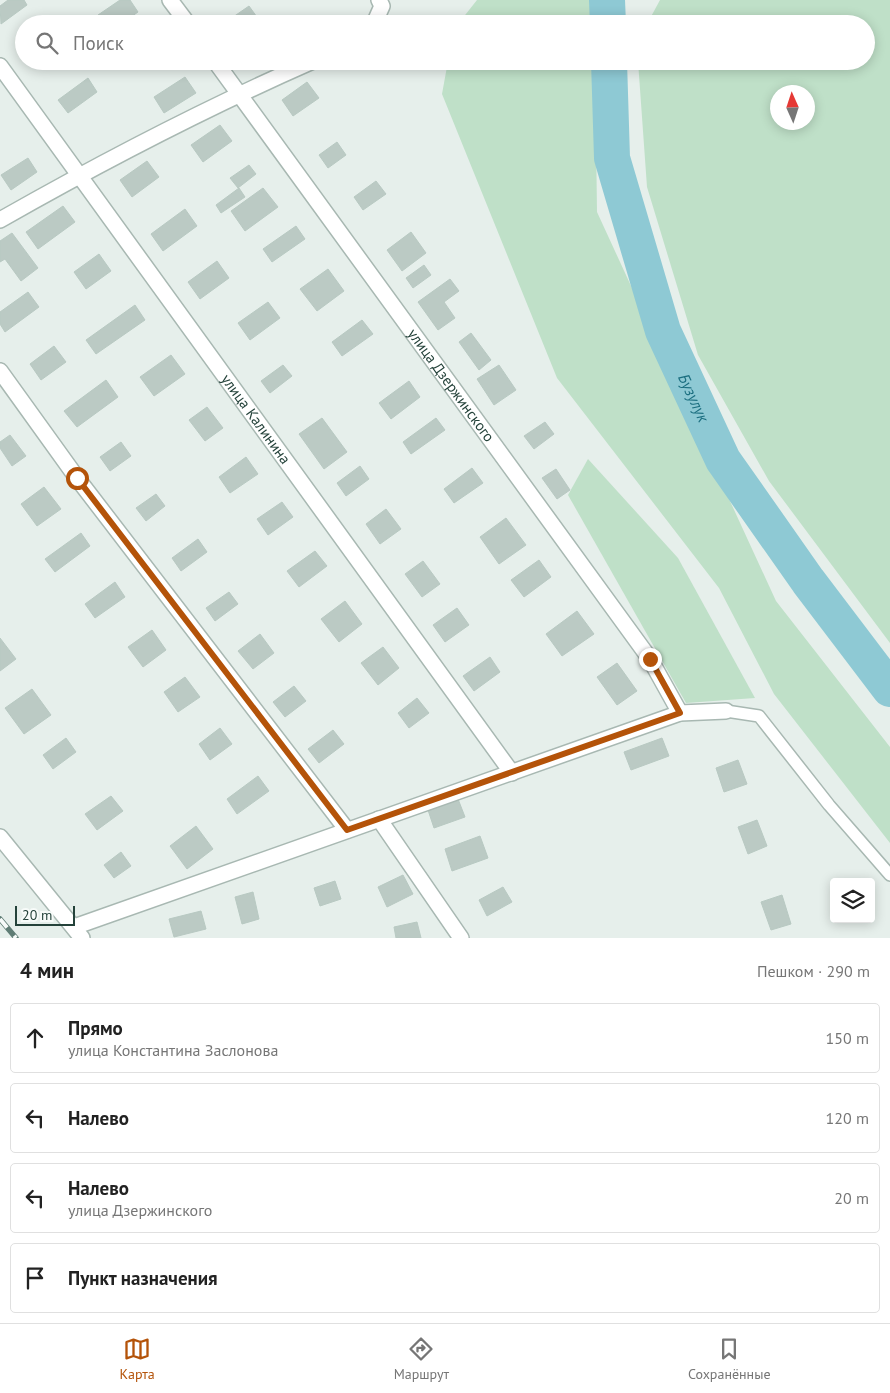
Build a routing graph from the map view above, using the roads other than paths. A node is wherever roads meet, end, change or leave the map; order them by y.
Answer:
1 (170, 0) edge
2 (380, 0) edge
3 (181, 15) edge
4 (378, 15) edge
5 (0, 66) edge
6 (222, 70) edge
7 (293, 70) edge
8 (239, 94) junction
9 (79, 175) junction
10 (0, 220) edge
11 (0, 371) edge
12 (726, 711) joint
13 (680, 713) junction
14 (512, 772) junction
15 (379, 819) junction
16 (347, 830) junction
17 (0, 837) edge
18 (890, 875) edge
19 (78, 933) edge
20 (461, 938) edge

1 - 3 street
2 - 4 street
5 - 9 street, улица Калинина
6 - 8 street, улица Дзержинского
7 - 8 street
8 - 9 street
8 - 13 street, улица Дзержинского
9 - 10 street
9 - 14 street, улица Калинина
11 - 16 street
12 - 13 street
12 - 18 lane
13 - 14 street
14 - 15 street
15 - 16 street
15 - 20 street
16 - 19 street
17 - 19 street

